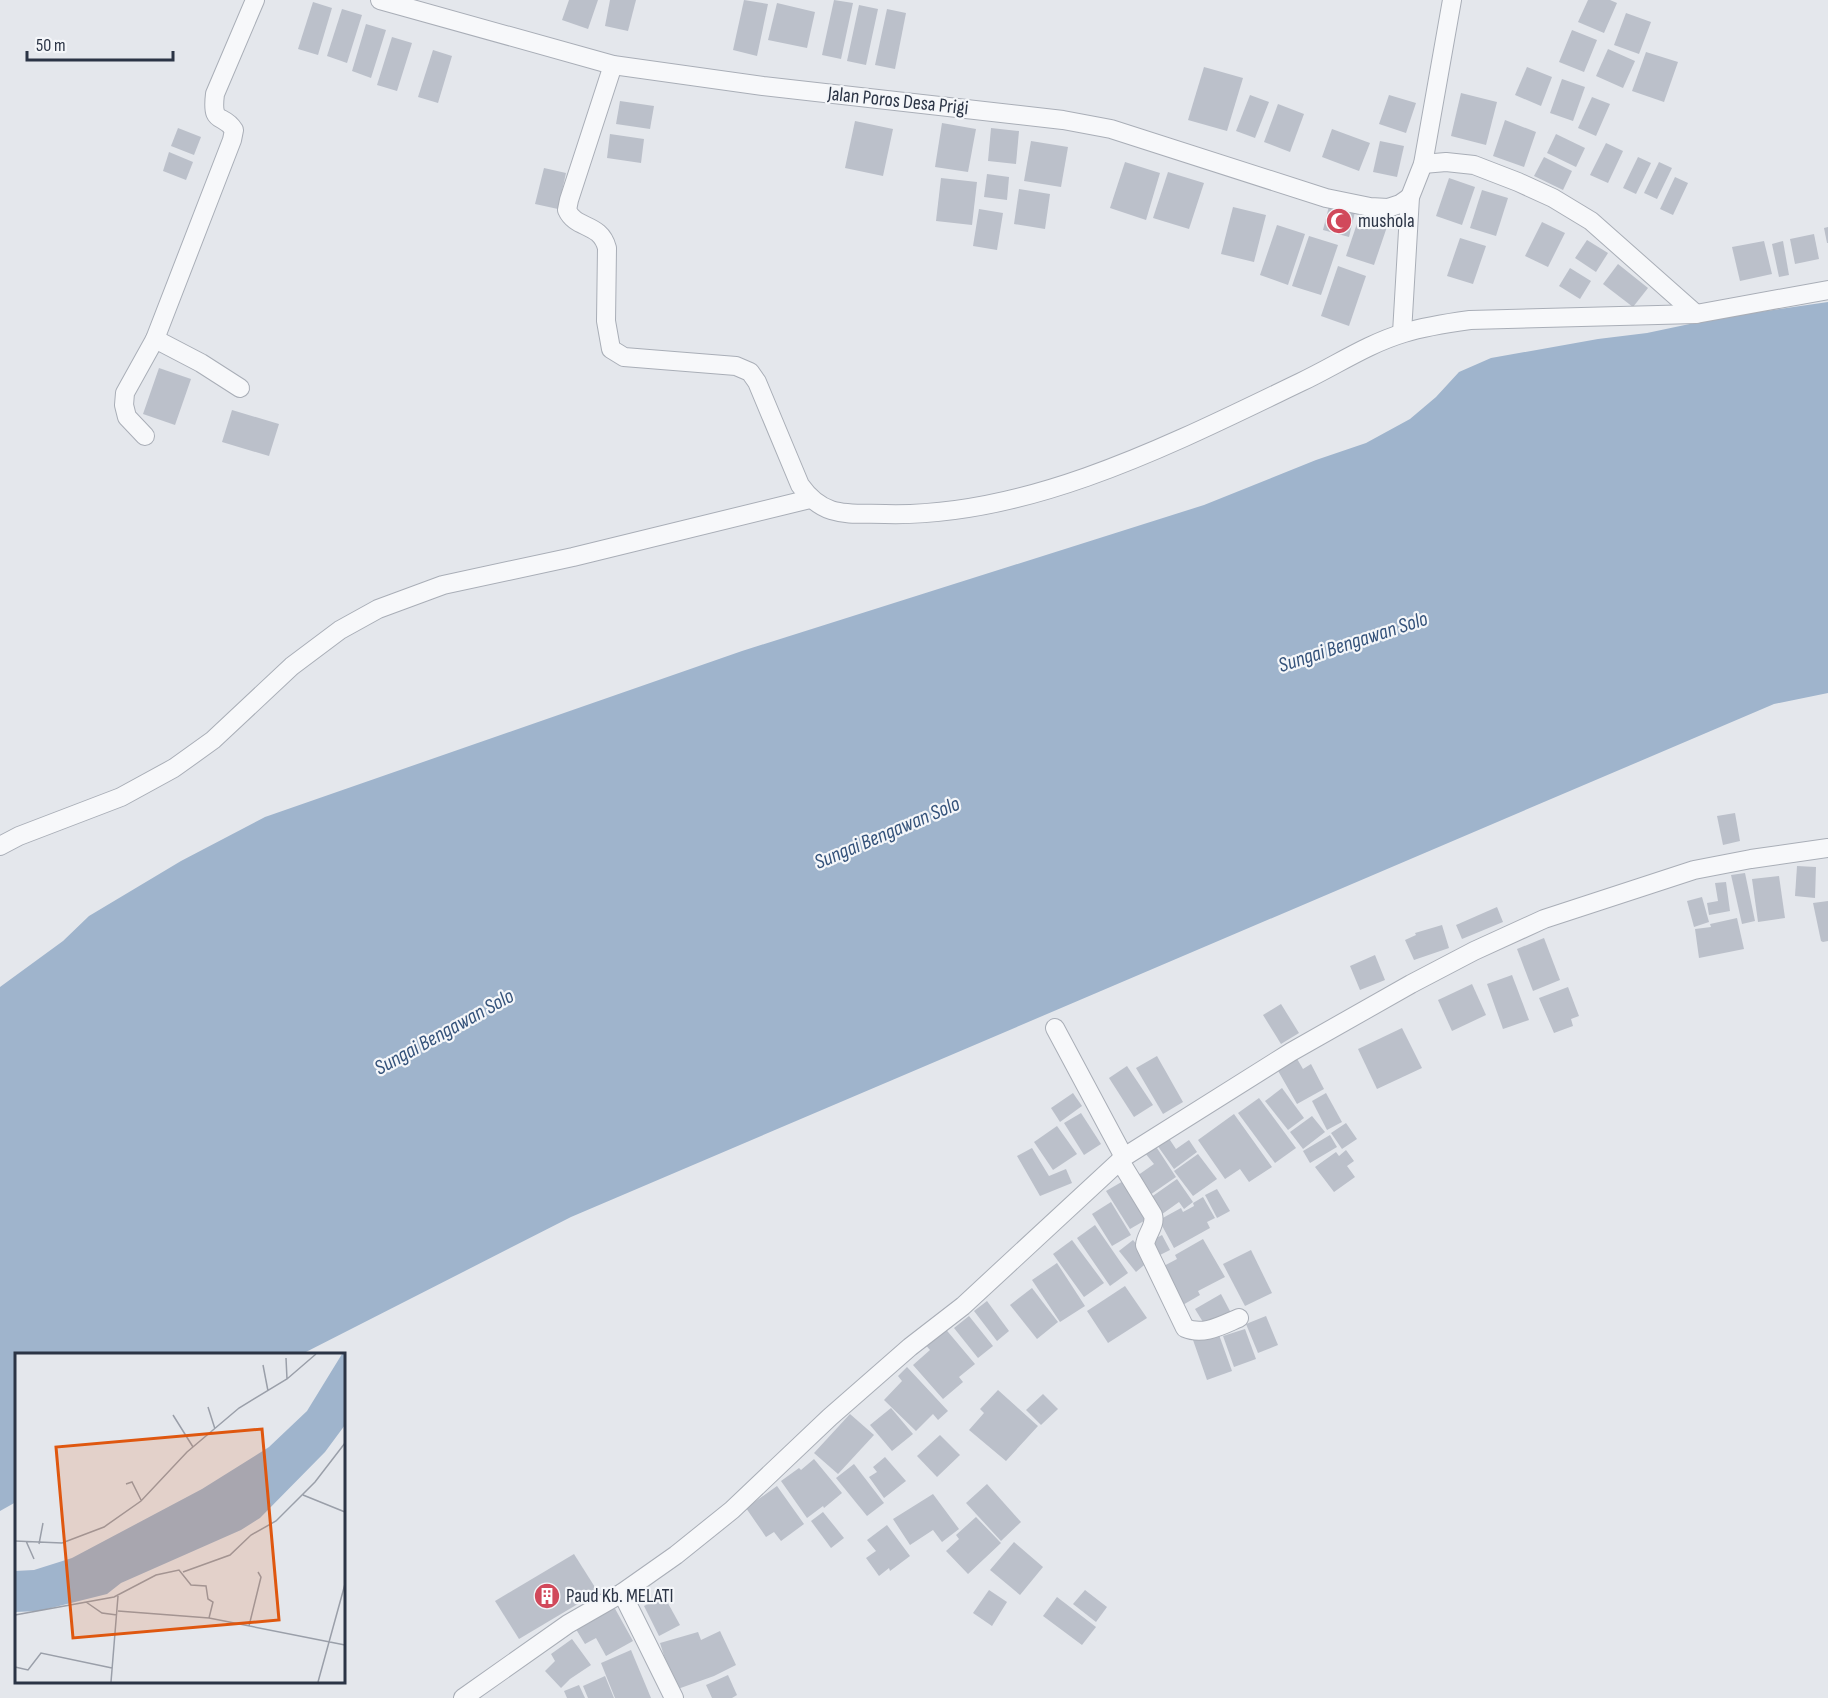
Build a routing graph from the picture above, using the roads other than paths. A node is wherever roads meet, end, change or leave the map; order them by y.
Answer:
1 (255, 0) edge
2 (380, 0) edge
3 (1452, 0) edge
4 (613, 65) junction
5 (1423, 164) junction
6 (1410, 197) junction
7 (1828, 290) edge
8 (1696, 314) junction
9 (1402, 333) junction
10 (155, 339) junction
11 (240, 388) dead end
12 (145, 436) dead end
13 (810, 499) junction
14 (0, 846) edge
15 (1828, 848) edge
16 (1055, 1028) dead end
17 (1122, 1159) junction
18 (1239, 1318) dead end
19 (622, 1593) junction
20 (463, 1698) edge
21 (674, 1698) edge

1 - 10 street
2 - 4 street, Jalan Poros Desa Prigi
3 - 5 street
4 - 6 street, Jalan Poros Desa Prigi
4 - 13 street
5 - 6 street
5 - 8 street
6 - 9 street
7 - 8 street
8 - 9 street
9 - 13 street
10 - 11 street
10 - 12 street
13 - 14 street
15 - 17 street
16 - 17 street
17 - 18 street
17 - 19 street
19 - 20 street
19 - 21 street

